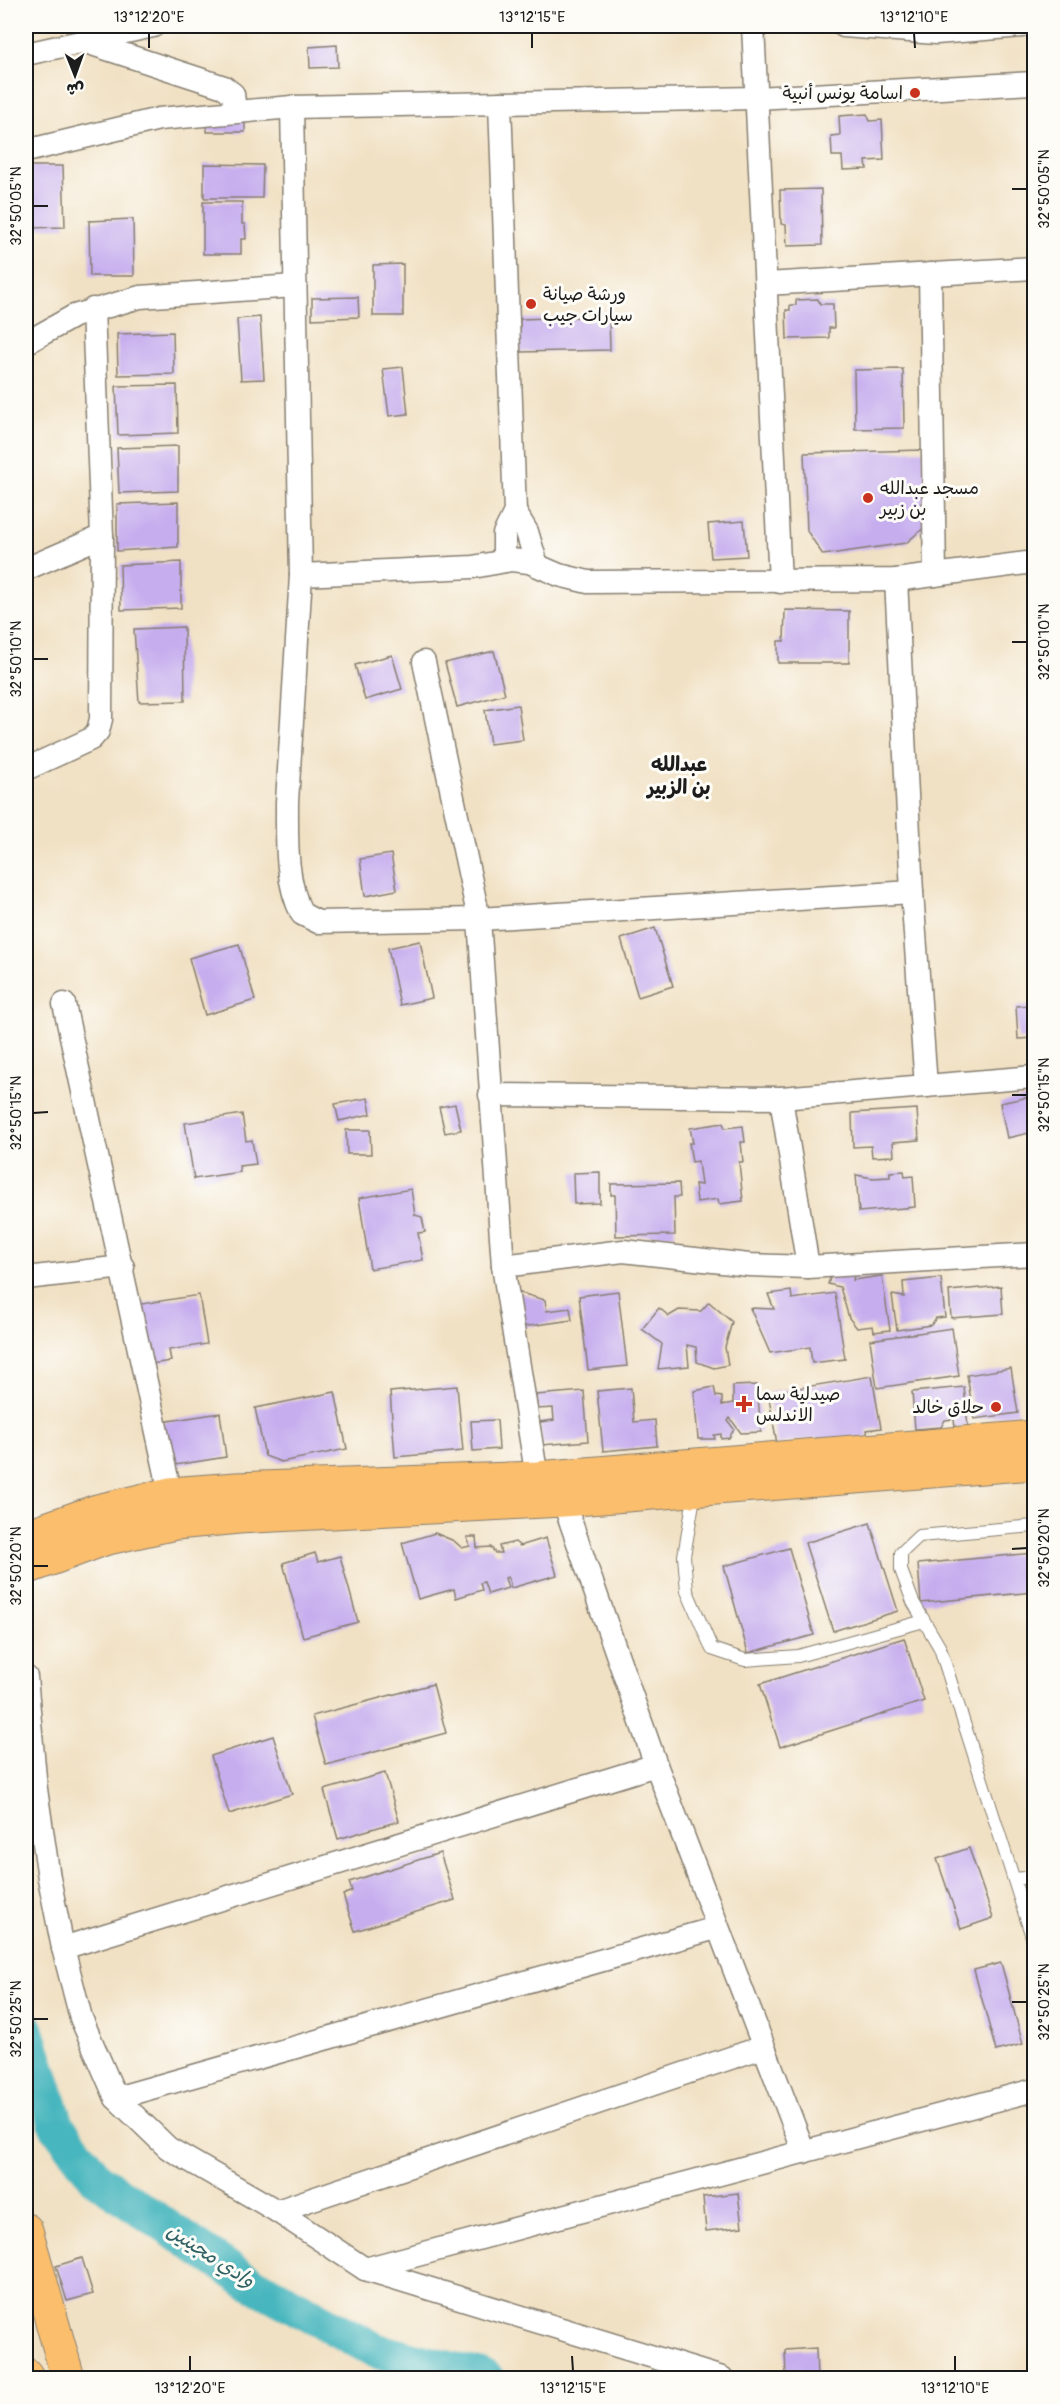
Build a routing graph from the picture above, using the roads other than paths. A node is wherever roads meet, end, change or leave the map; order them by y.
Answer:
1 (153, 26) edge
2 (753, 26) edge
3 (844, 26) edge
4 (1022, 26) edge
5 (86, 42) junction
6 (26, 54) edge
7 (1035, 82) edge
8 (756, 98) junction
9 (500, 102) junction
10 (292, 107) junction
11 (235, 111) junction
12 (26, 151) edge
13 (1035, 268) edge
14 (930, 274) junction
15 (766, 284) junction
16 (294, 286) junction
17 (93, 309) junction
18 (26, 343) edge
19 (515, 512) junction
20 (102, 536) junction
21 (504, 561) junction
22 (1035, 562) edge
23 (537, 565) junction
24 (26, 569) edge
25 (301, 575) junction
26 (935, 575) junction
27 (896, 580) junction
28 (780, 582) junction
29 (424, 662) dead end
30 (26, 769) edge
31 (912, 892) junction
32 (478, 919) junction
33 (64, 1004) dead end
34 (1035, 1077) edge
35 (926, 1086) junction
36 (490, 1095) junction
37 (781, 1098) junction
38 (1035, 1254) edge
39 (503, 1266) junction
40 (123, 1267) junction
41 (807, 1267) junction
42 (26, 1278) edge
43 (1035, 1437) edge
44 (1035, 1463) edge
45 (537, 1478) junction
46 (694, 1478) junction
47 (563, 1500) junction
48 (173, 1508) junction
49 (1035, 1526) edge
50 (26, 1536) edge
51 (26, 1568) edge
52 (924, 1621) junction
53 (26, 1677) edge
54 (656, 1766) junction
55 (1035, 1877) edge
56 (1014, 1879) junction
57 (716, 1928) junction
58 (1035, 1943) edge
59 (63, 1948) junction
60 (763, 2047) junction
61 (1035, 2090) edge
62 (116, 2098) junction
63 (804, 2152) junction
64 (277, 2211) junction
65 (26, 2230) edge
66 (365, 2269) junction
67 (68, 2379) edge
68 (722, 2379) edge

1 - 5 street
2 - 8 street
3 - 4 street
5 - 6 street
5 - 11 street
7 - 8 street
8 - 9 street
8 - 15 street
9 - 10 street
9 - 19 street
10 - 11 street
10 - 16 street
11 - 12 street
13 - 14 street
14 - 15 street
14 - 26 street
15 - 28 street
16 - 17 street
16 - 25 street
17 - 18 street
17 - 20 street
19 - 21 street
19 - 23 street
20 - 24 street
20 - 30 street
21 - 23 street
21 - 25 street
22 - 26 street
23 - 28 street
25 - 32 street
26 - 27 street
27 - 28 street
27 - 31 street
29 - 32 street
31 - 32 street
31 - 35 street
32 - 36 street
33 - 40 street
34 - 35 street
35 - 37 street
36 - 37 street
36 - 39 street
37 - 41 street
38 - 41 street
39 - 41 street
39 - 45 street
40 - 42 street
40 - 48 street
43 - 46 main road
44 - 46 main road
45 - 46 main road
45 - 48 main road
46 - 47 main road
46 - 52 lane
47 - 48 main road
47 - 54 street
48 - 50 main road
48 - 51 main road
49 - 52 lane
52 - 56 lane
53 - 59 street
54 - 57 street
54 - 59 street
55 - 56 lane
56 - 58 lane
57 - 60 street
57 - 62 street
59 - 62 street
60 - 63 street
60 - 64 street
61 - 63 street
62 - 64 street
63 - 66 street
64 - 66 street
65 - 67 main road
66 - 68 street

